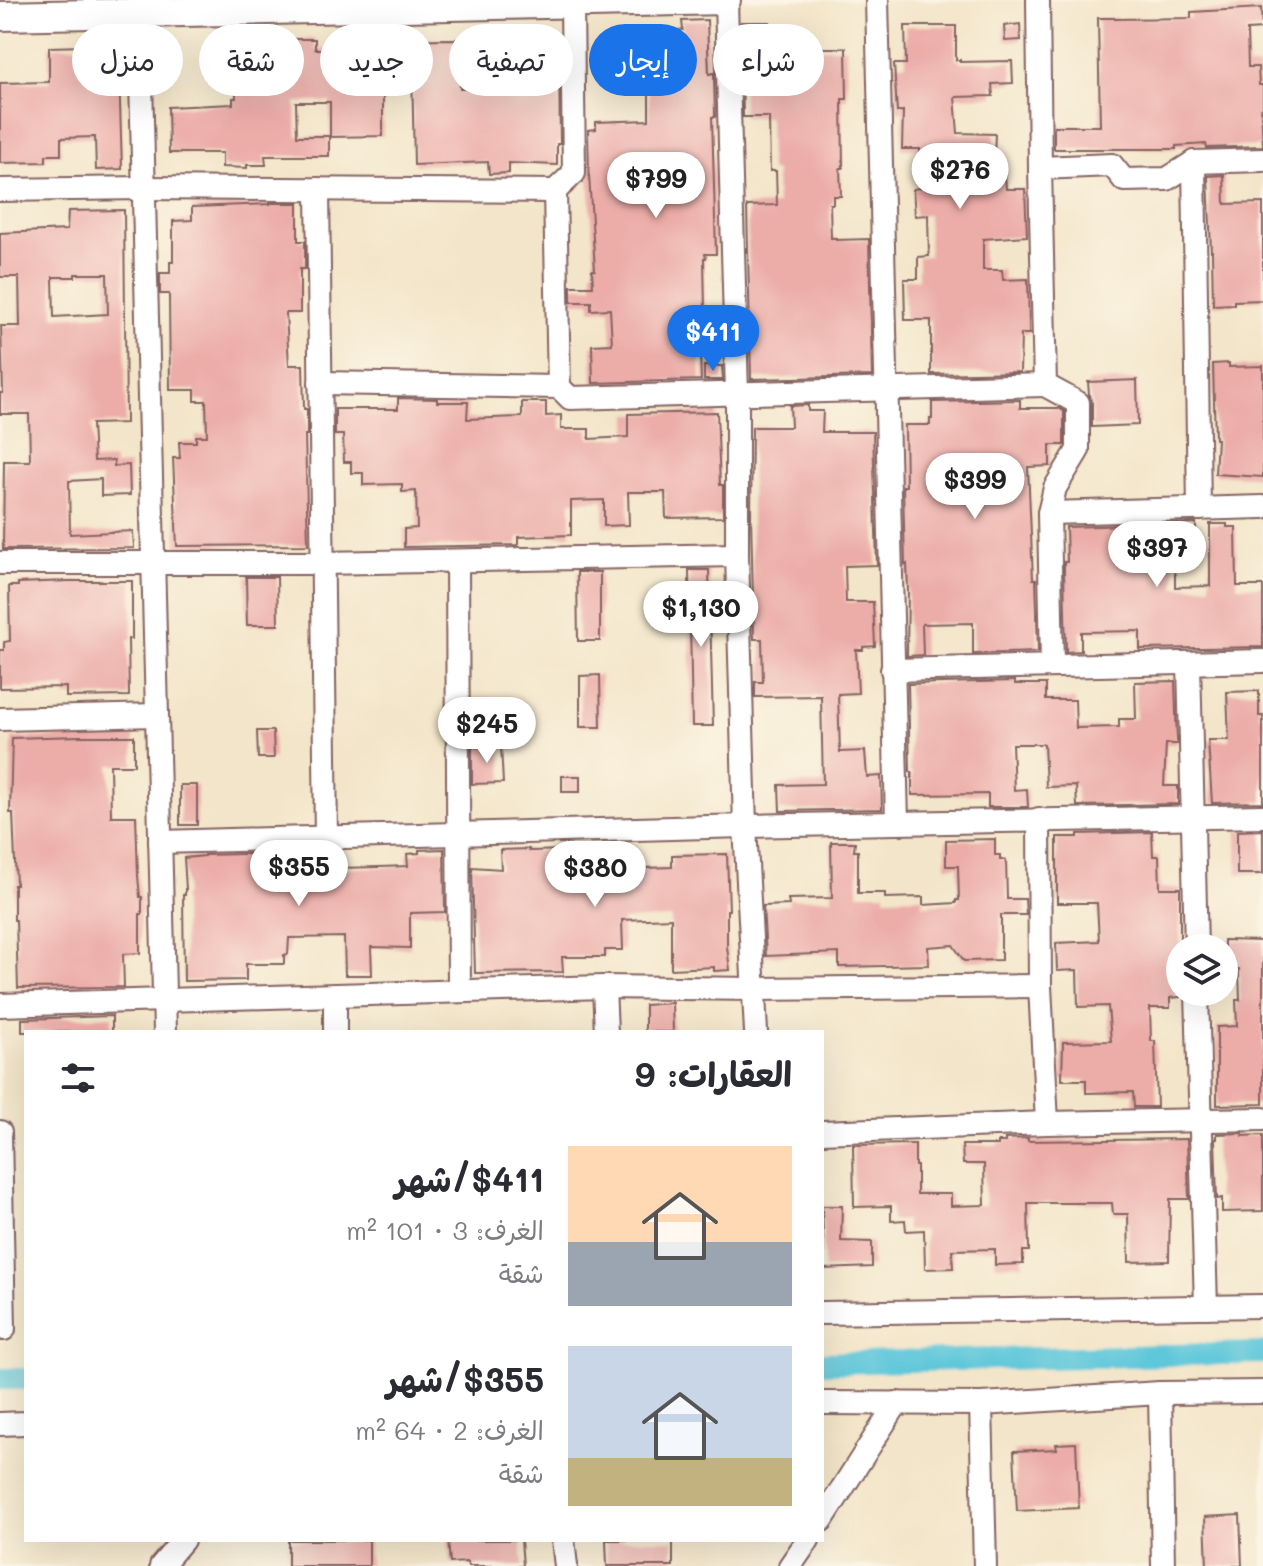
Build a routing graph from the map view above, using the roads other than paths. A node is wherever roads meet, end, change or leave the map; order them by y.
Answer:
1 (692, 0) edge
2 (726, 0) edge
3 (877, 0) edge
4 (1038, 0) edge
5 (536, 2) edge
6 (572, 3) junction
7 (139, 6) edge
8 (0, 16) edge
9 (1263, 160) edge
10 (1194, 162) junction
11 (1040, 168) junction
12 (144, 188) junction
13 (318, 189) junction
14 (0, 190) edge
15 (555, 191) junction
16 (320, 383) junction
17 (1045, 385) junction
18 (559, 387) junction
19 (886, 391) junction
20 (737, 394) junction
21 (1263, 507) edge
22 (1199, 509) junction
23 (1049, 513) junction
24 (737, 555) junction
25 (457, 561) junction
26 (153, 562) junction
27 (0, 563) edge
28 (322, 563) junction
29 (1263, 661) edge
30 (1189, 663) junction
31 (1052, 666) junction
32 (892, 670) junction
33 (157, 715) junction
34 (0, 719) edge
35 (1263, 816) edge
36 (1193, 817) junction
37 (1039, 819) junction
38 (897, 823) junction
39 (745, 826) junction
40 (458, 833) junction
41 (326, 837) junction
42 (160, 842) junction
43 (1196, 934) edge
44 (1040, 986) junction
45 (604, 987) junction
46 (754, 989) junction
47 (459, 991) junction
48 (335, 995) junction
49 (164, 1000) junction
50 (0, 1005) edge
51 (1197, 1006) edge
52 (165, 1030) edge
53 (335, 1030) edge
54 (606, 1030) edge
55 (756, 1030) edge
56 (1263, 1119) edge
57 (1201, 1121) junction
58 (1047, 1123) junction
59 (0, 1132) edge
60 (824, 1132) edge
61 (0, 1157) edge
62 (1263, 1306) edge
63 (1206, 1307) junction
64 (824, 1313) edge
65 (10, 1329) edge
66 (1263, 1392) edge
67 (1160, 1393) junction
68 (824, 1403) edge
69 (897, 1403) junction
70 (981, 1404) junction
71 (24, 1423) edge
72 (0, 1424) edge
73 (824, 1517) edge
74 (181, 1542) edge
75 (563, 1542) edge
76 (807, 1542) edge
77 (161, 1566) edge
78 (566, 1566) edge
79 (790, 1566) edge
80 (985, 1566) edge
81 (1163, 1566) edge

1 - 2 street
1 - 6 street
2 - 20 street
3 - 19 street
4 - 11 street
5 - 6 street
5 - 7 street
6 - 15 street
7 - 8 street
7 - 12 street
9 - 10 street
10 - 11 street
10 - 22 street
11 - 17 street
12 - 13 street
12 - 14 street
12 - 26 street
13 - 15 street
13 - 16 street
15 - 18 street
16 - 18 street
16 - 28 street
17 - 19 street
17 - 23 street
18 - 20 street
19 - 20 street
19 - 32 street
20 - 24 street
21 - 22 street
22 - 23 street
23 - 31 street
24 - 25 street
24 - 39 street
25 - 28 street
25 - 40 street
26 - 27 street
26 - 28 street
26 - 33 street
28 - 41 street
29 - 30 street
30 - 31 street
30 - 36 street
31 - 32 street
32 - 38 street
33 - 34 street
33 - 42 street
35 - 36 street
36 - 37 street
36 - 43 street
37 - 38 street
37 - 44 street
38 - 39 street
39 - 40 street
39 - 46 street
40 - 41 street
40 - 47 street
41 - 42 street
42 - 49 street
44 - 46 street
44 - 58 street
45 - 46 street
45 - 47 street
45 - 54 street
46 - 55 street
47 - 48 street
48 - 49 street
48 - 53 street
49 - 50 street
49 - 52 street
51 - 57 street
56 - 57 street
57 - 58 street
57 - 63 street
58 - 60 street
59 - 61 street
61 - 65 street
62 - 63 street
63 - 64 street
66 - 67 street
67 - 70 street
67 - 81 street
68 - 69 street
69 - 70 street
69 - 73 street
70 - 80 street
71 - 72 street
74 - 77 street
75 - 78 street
76 - 79 street

